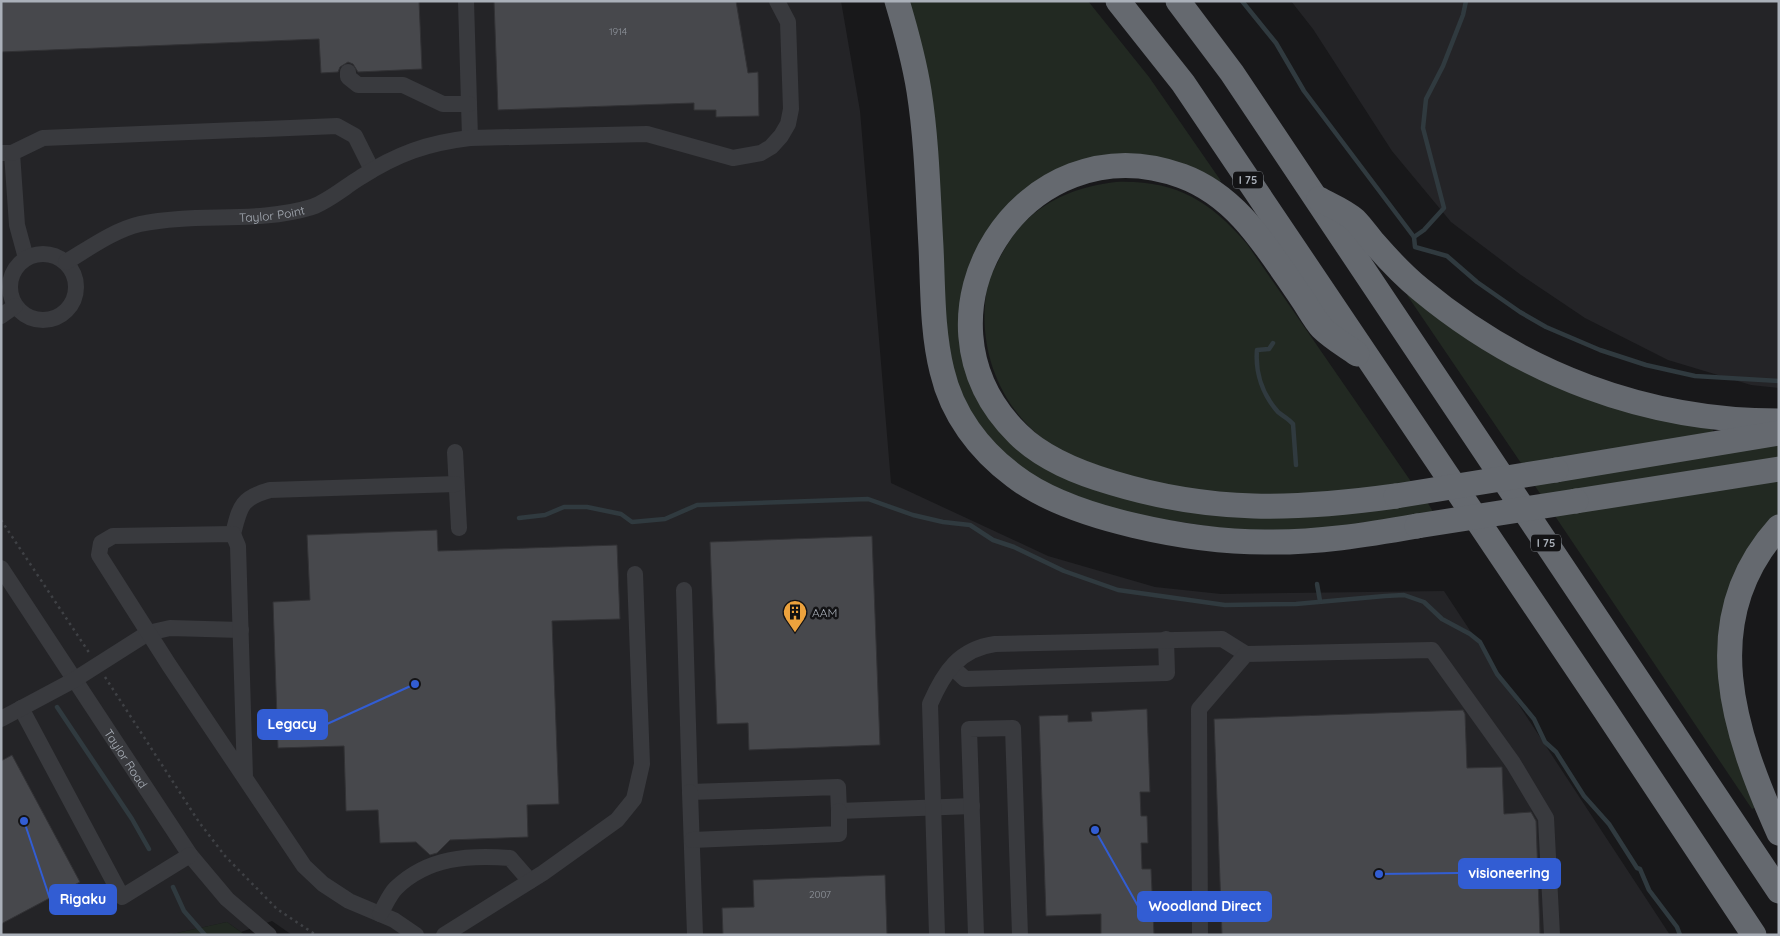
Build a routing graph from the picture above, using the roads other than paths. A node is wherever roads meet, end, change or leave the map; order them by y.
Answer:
1 (466, 1) edge
2 (777, 1) edge
3 (897, 1) edge
4 (1118, 1) edge
5 (1178, 1) edge
6 (348, 72) dead end
7 (469, 104) junction
8 (470, 138) junction
9 (7, 153) edge
10 (372, 170) junction
11 (7, 194) edge
12 (1313, 195) junction
13 (26, 258) junction
14 (66, 262) junction
15 (15, 306) junction
16 (1, 316) edge
17 (1371, 364) junction
18 (1779, 422) edge
19 (1779, 433) edge
20 (455, 452) dead end
21 (1779, 469) edge
22 (456, 484) junction
23 (1779, 527) edge
24 (459, 528) dead end
25 (233, 534) junction
26 (1, 568) edge
27 (635, 574) dead end
28 (684, 590) dead end
29 (241, 630) junction
30 (148, 633) junction
31 (1166, 639) junction
32 (1246, 654) junction
33 (952, 667) junction
34 (74, 680) junction
35 (21, 708) junction
36 (1, 719) edge
37 (246, 777) junction
38 (690, 792) junction
39 (972, 806) junction
40 (933, 808) junction
41 (839, 811) junction
42 (1779, 833) edge
43 (692, 840) junction
44 (190, 855) junction
45 (530, 881) junction
46 (1779, 892) edge
47 (380, 914) junction
48 (268, 935) edge
49 (416, 935) edge
50 (444, 935) edge
51 (695, 935) edge
52 (937, 935) edge
53 (976, 935) edge
54 (1020, 935) edge
55 (1200, 935) edge
56 (1552, 935) edge
57 (1754, 935) edge

1 - 7 street
2 - 8 street, Taylor Point
3 - 21 highway, bridge
4 - 17 highway, I 75
5 - 12 highway, I 75
6 - 7 street
7 - 8 street
8 - 10 street, Taylor Point
9 - 10 street
9 - 11 street
10 - 14 street, Taylor Point
11 - 13 street
12 - 18 highway
12 - 46 highway, I 75
13 - 14 street
13 - 15 street
14 - 15 street
15 - 16 street
17 - 19 highway, bridge
17 - 57 highway, I 75
20 - 22 street
22 - 24 street
22 - 25 street
23 - 42 highway
25 - 29 street
25 - 30 street
26 - 34 street, Taylor Road
27 - 45 street
28 - 38 street
29 - 30 street
29 - 37 street
30 - 34 street
30 - 37 street
31 - 32 street
31 - 33 street
31 - 33 street
32 - 55 street
32 - 56 street
33 - 40 street
34 - 35 street
34 - 44 street, Taylor Road
35 - 36 street
35 - 44 street
37 - 47 street
38 - 41 street
38 - 43 street
39 - 40 street
39 - 53 street
39 - 54 street
40 - 41 street
40 - 52 street
41 - 43 street
43 - 51 street
44 - 48 street, Taylor Road
45 - 47 street
45 - 50 street
47 - 49 street

